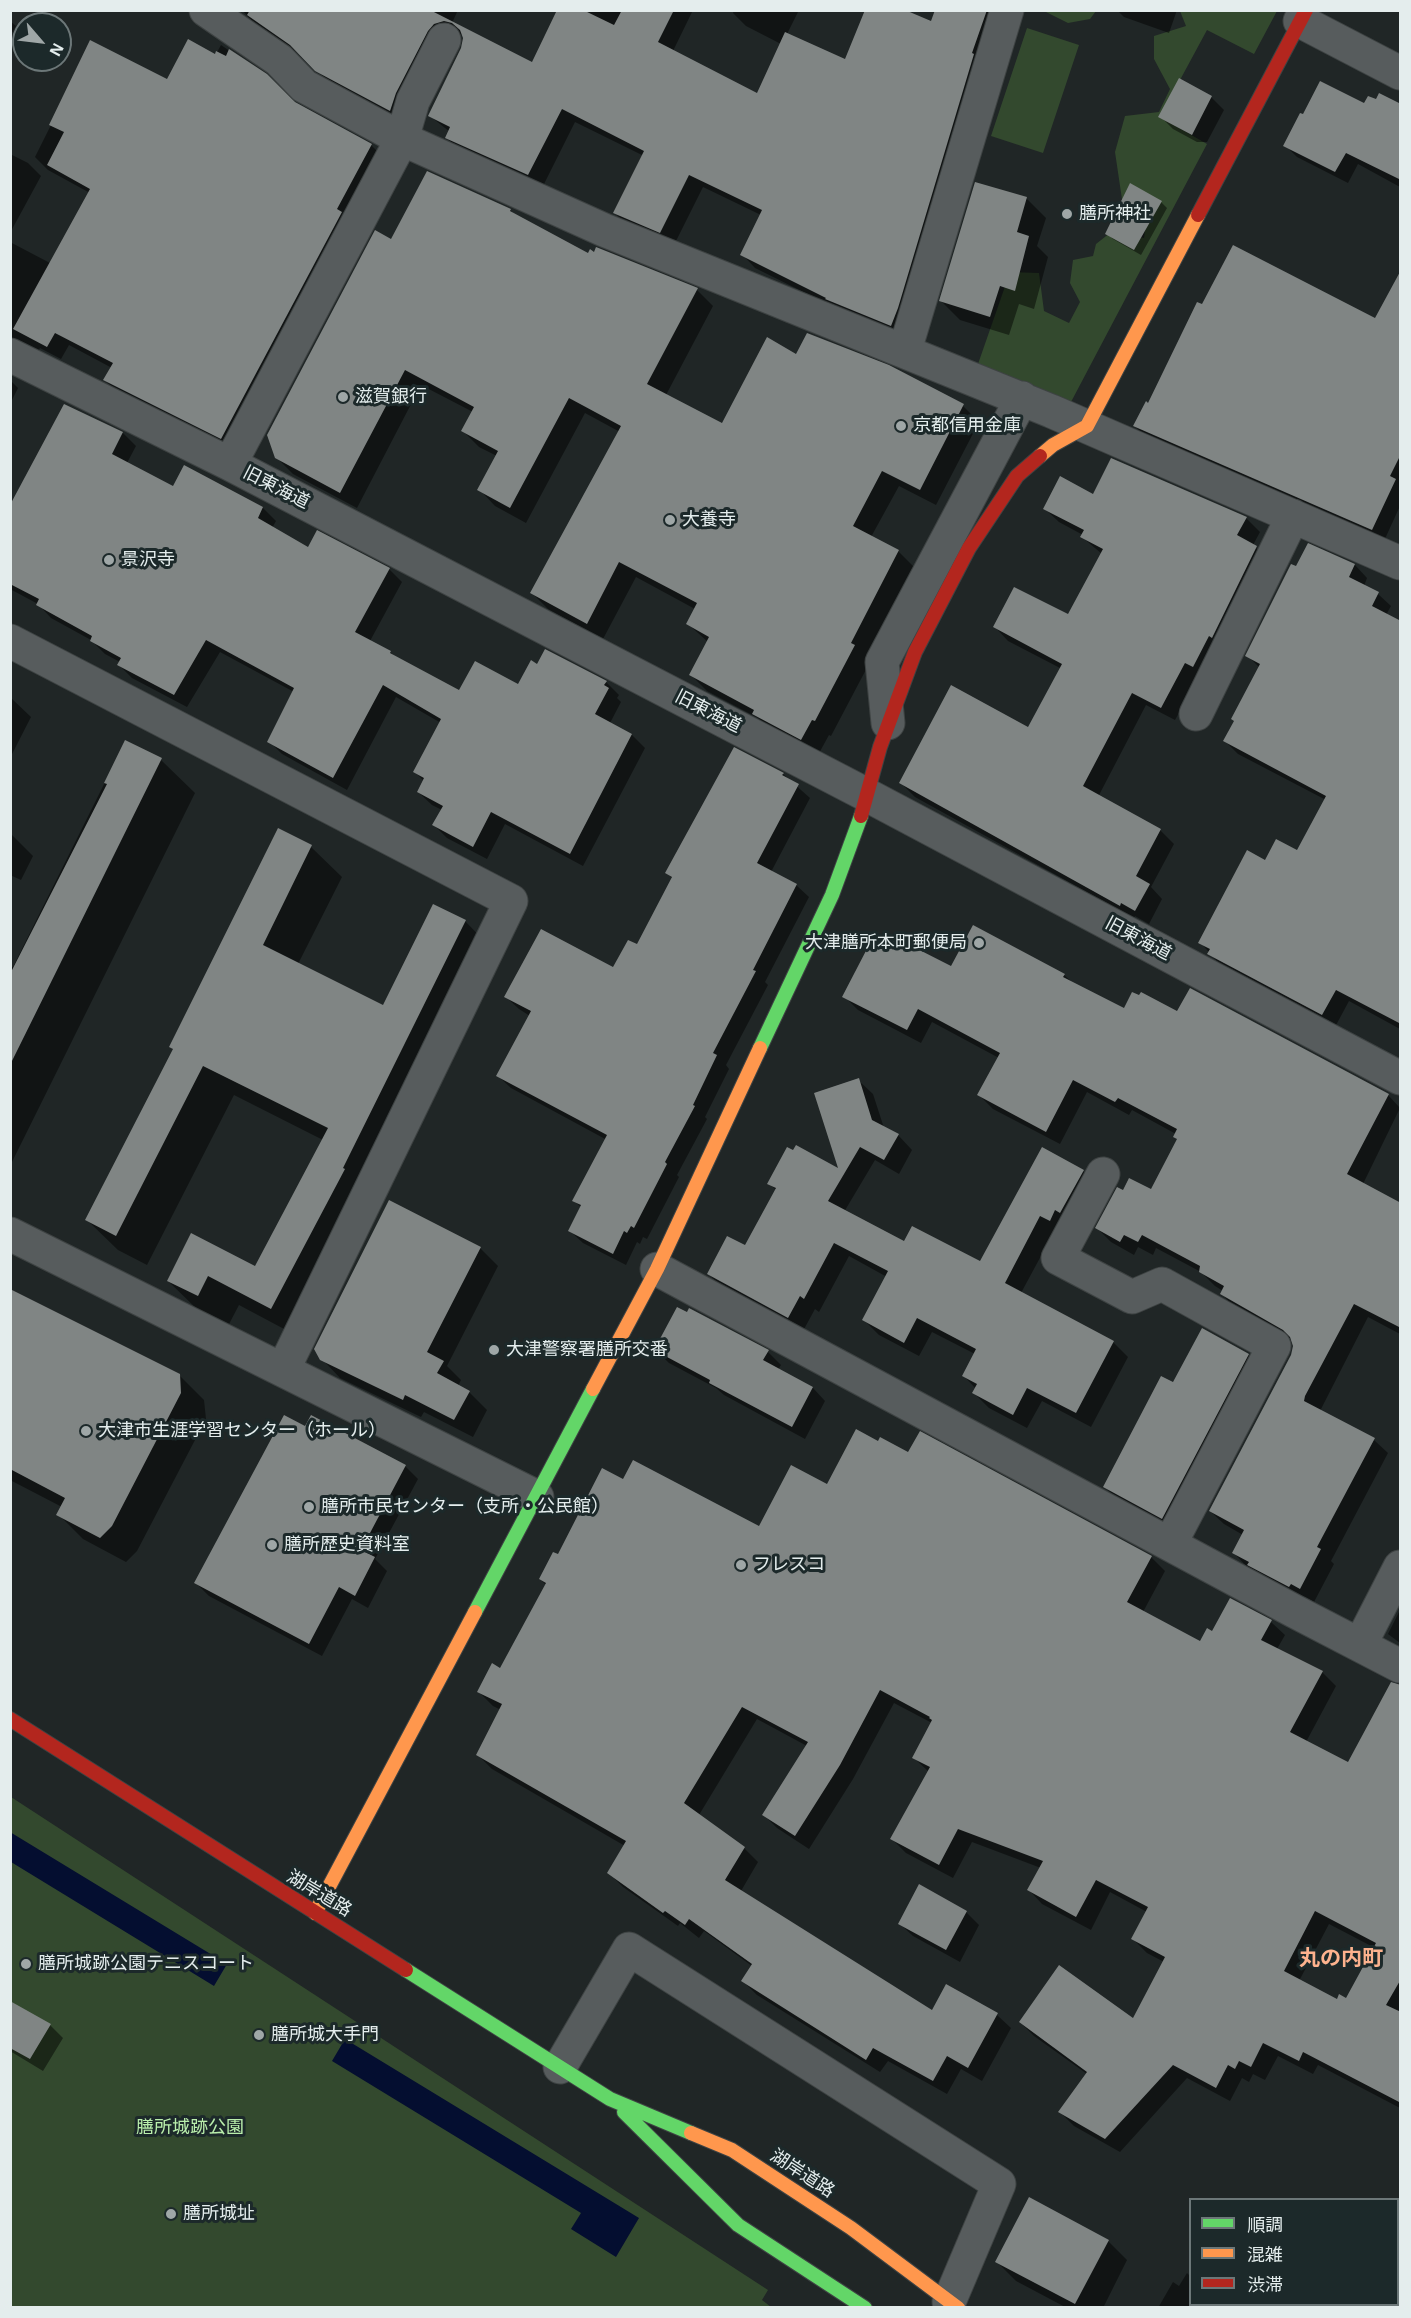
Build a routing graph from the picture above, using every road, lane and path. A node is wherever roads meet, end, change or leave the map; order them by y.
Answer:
1 (206, 10) edge
2 (1007, 10) edge
3 (1303, 16) edge
4 (444, 40) dead end
5 (1401, 73) edge
6 (402, 139) junction
7 (905, 350) junction
8 (10, 355) edge
9 (1022, 398) junction
10 (1087, 426) junction
11 (230, 464) junction
12 (1293, 516) junction
13 (1399, 558) edge
14 (10, 641) edge
15 (1196, 714) dead end
16 (888, 723) junction
17 (865, 794) junction
18 (1401, 1078) edge
19 (1103, 1174) dead end
20 (10, 1234) edge
21 (657, 1269) junction
22 (283, 1370) junction
23 (537, 1497) junction
24 (1170, 1544) junction
25 (1401, 1567) edge
26 (1360, 1645) junction
27 (1401, 1666) edge
28 (10, 1719) edge
29 (315, 1912) junction
30 (560, 2067) junction
31 (610, 2098) junction
32 (953, 2305) edge
33 (865, 2307) edge

1 - 6 street
2 - 7 street
3 - 5 street
3 - 10 street
4 - 6 street
6 - 7 street
6 - 11 street
7 - 9 street
8 - 11 street, 旧東海道
9 - 10 street
9 - 16 street
10 - 12 street
10 - 16 street
11 - 17 street, 旧東海道
12 - 13 street
12 - 15 street
14 - 22 street
16 - 17 street
17 - 18 street, 旧東海道
17 - 21 street
19 - 24 street
20 - 22 street
21 - 23 street
21 - 24 street
22 - 23 street
23 - 29 street
24 - 26 street
25 - 26 street
26 - 27 street
28 - 29 street, 湖岸道路
29 - 30 street, 湖岸道路
30 - 31 street, 湖岸道路
30 - 32 street
31 - 32 street, 湖岸道路
31 - 33 street, 湖岸道路

